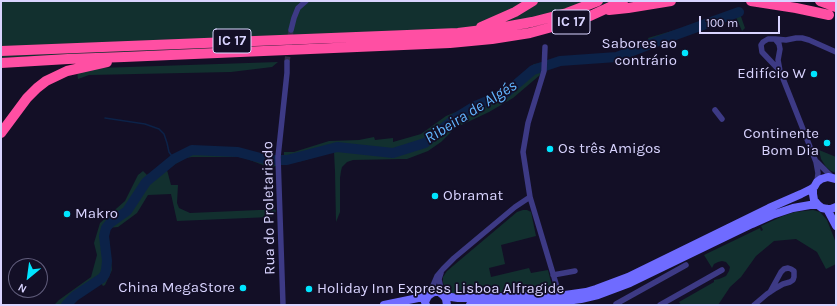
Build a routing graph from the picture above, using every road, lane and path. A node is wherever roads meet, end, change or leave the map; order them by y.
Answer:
1 (306, 1) edge
2 (533, 1) edge
3 (598, 1) edge
4 (623, 1) edge
5 (671, 1) edge
6 (751, 1) edge
7 (794, 1) edge
8 (820, 1) edge
9 (599, 12) junction
10 (834, 13) edge
11 (291, 30) tunnel mouth
12 (464, 32) junction
13 (772, 38) junction
14 (786, 40) junction
15 (545, 48) dead end
16 (1, 51) edge
17 (779, 51) junction
18 (836, 52) edge
19 (766, 56) junction
20 (124, 57) junction
21 (287, 62) tunnel mouth
22 (1, 63) edge
23 (780, 71) junction
24 (715, 110) dead end
25 (722, 119) dead end
26 (1, 133) edge
27 (816, 162) junction
28 (834, 178) edge
29 (815, 185) junction
30 (530, 197) junction
31 (818, 205) junction
32 (836, 208) edge
33 (827, 209) junction
34 (836, 226) edge
35 (686, 265) dead end
36 (442, 269) junction
37 (722, 270) dead end
38 (575, 271) dead end
39 (553, 275) junction
40 (770, 292) junction
41 (428, 295) junction
42 (443, 295) junction
43 (580, 296) junction
44 (544, 298) junction
45 (283, 305) edge
46 (384, 305) edge
47 (426, 305) edge
48 (447, 305) edge
49 (470, 305) edge
50 (562, 305) edge
51 (616, 305) edge
52 (660, 305) edge
53 (754, 305) edge

1 - 11 street
2 - 12 highway
3 - 12 highway, IC 17
4 - 9 highway, IC 17
5 - 9 highway
6 - 10 highway
7 - 10 highway
8 - 10 highway
9 - 20 highway, IC 17
12 - 16 highway, IC 17
13 - 14 street
13 - 17 street
13 - 19 street
14 - 17 street
14 - 18 street
15 - 30 street
17 - 19 street
17 - 23 street
19 - 23 street
20 - 22 highway, IC 17
20 - 26 highway
21 - 45 street, Rua do Proletariado
23 - 27 street
24 - 25 street
27 - 28 street
27 - 29 street
28 - 29 street
29 - 31 street
29 - 43 street
30 - 36 street
30 - 39 street
31 - 33 street
31 - 43 street
32 - 33 street
33 - 34 street
35 - 51 street
36 - 41 street
36 - 42 street
37 - 52 street
38 - 39 street
39 - 50 street
40 - 40 street
40 - 53 street
41 - 42 street
41 - 46 street
41 - 47 street
42 - 44 street
42 - 48 street
43 - 44 street
44 - 49 street

